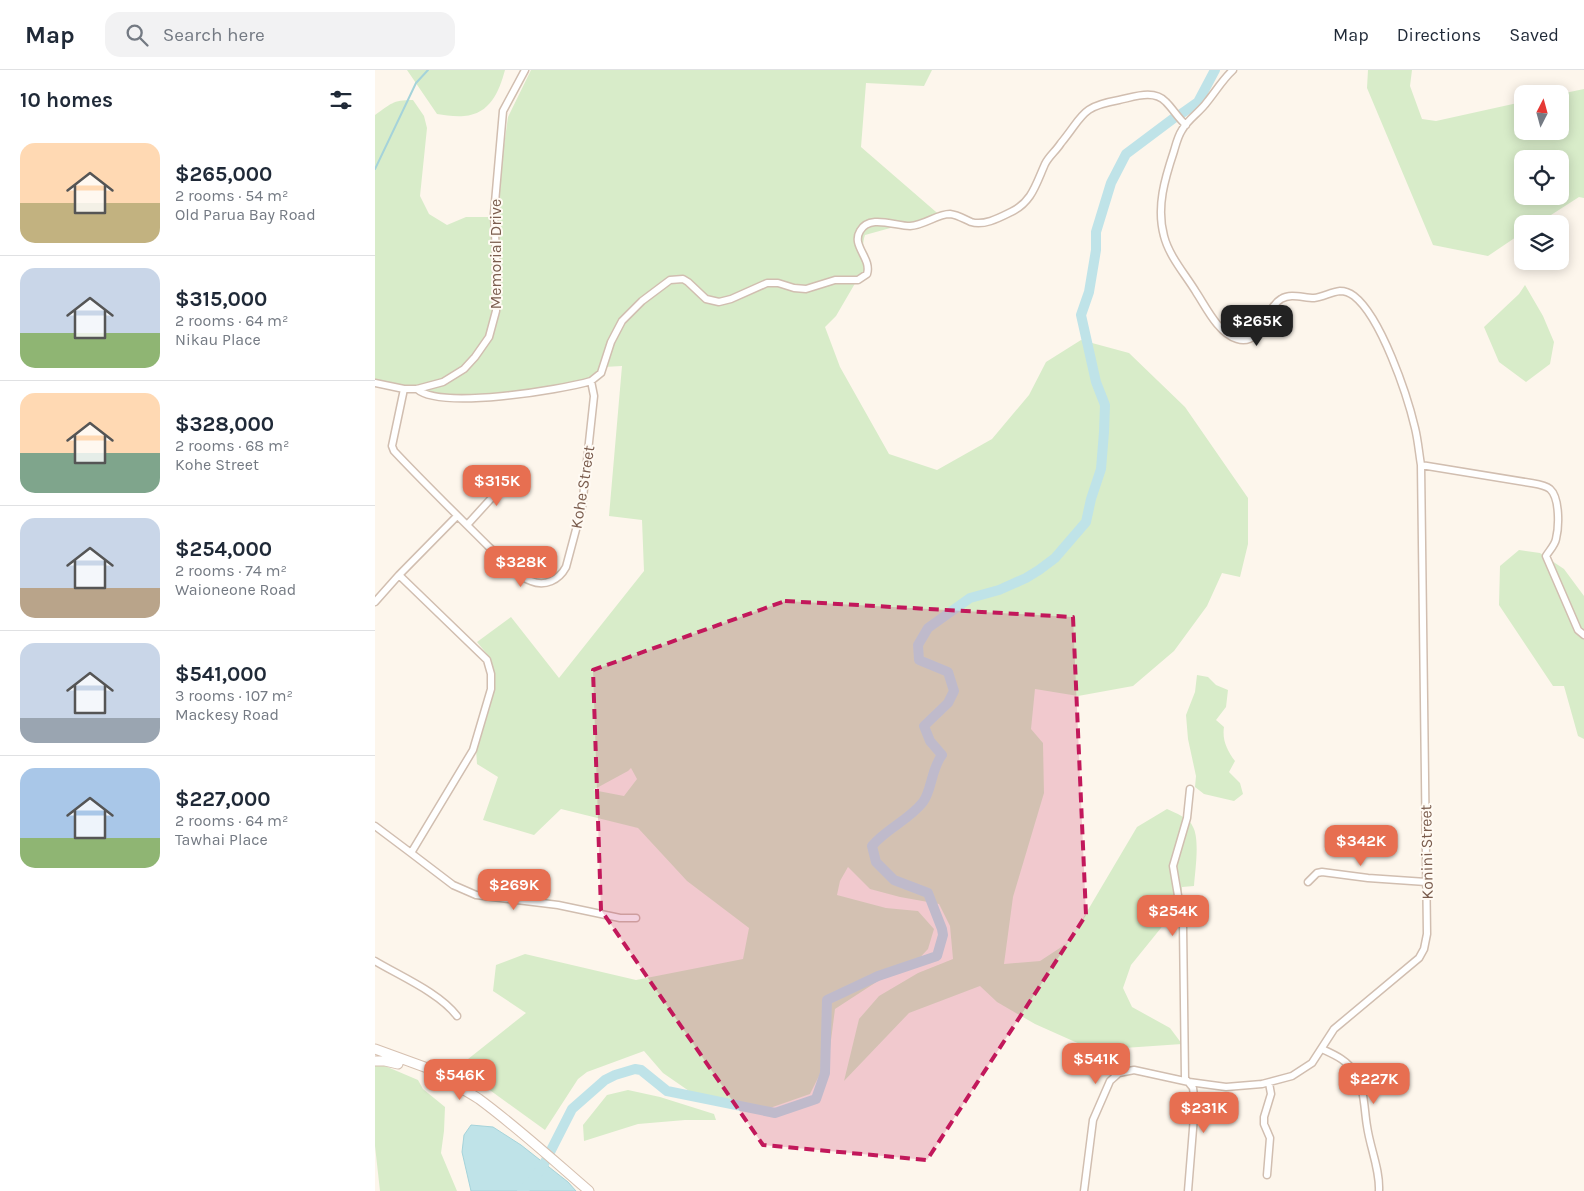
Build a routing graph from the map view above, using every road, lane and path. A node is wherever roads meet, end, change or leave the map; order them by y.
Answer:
1 (525, 70) edge
2 (1233, 70) edge
3 (1186, 125) junction
4 (591, 381) junction
5 (443, 382) junction
6 (375, 383) edge
7 (404, 389) junction
8 (417, 389) junction
9 (442, 397) junction
10 (1421, 465) junction
11 (501, 475) dead end
12 (457, 516) junction
13 (467, 525) junction
14 (399, 575) junction
15 (375, 602) edge
16 (1584, 635) edge
17 (1190, 789) dead end
18 (375, 826) edge
19 (411, 853) junction
20 (1308, 882) dead end
21 (1426, 882) junction
22 (636, 918) dead end
23 (375, 961) edge
24 (457, 1016) dead end
25 (375, 1049) edge
26 (1322, 1049) junction
27 (375, 1061) edge
28 (436, 1075) junction
29 (1189, 1082) junction
30 (1269, 1082) junction
31 (1267, 1176) dead end
32 (589, 1191) edge
33 (1084, 1191) edge
34 (1188, 1191) edge
35 (1379, 1191) edge

1 - 5 street, Memorial Drive
2 - 3 street
3 - 4 street
3 - 10 street, Konini Street
4 - 9 street
4 - 13 street, Kohe Street
5 - 8 street, Memorial Drive
5 - 9 street
6 - 7 street, Memorial Drive
7 - 8 street, Memorial Drive
7 - 12 street, Kohe Street
8 - 9 street
10 - 16 street
10 - 21 street, Konini Street
11 - 13 street
12 - 13 street, Kohe Street
12 - 14 street
14 - 15 street
14 - 19 street
17 - 29 street
18 - 19 street
19 - 22 street
20 - 21 street
21 - 26 street, Konini Street
23 - 24 street
25 - 27 main road
25 - 28 main road
26 - 30 street, Konini Street
26 - 35 street
27 - 28 main road
28 - 32 main road
29 - 30 street, Konini Street
29 - 33 street, Konini Street
29 - 34 street
30 - 31 street

